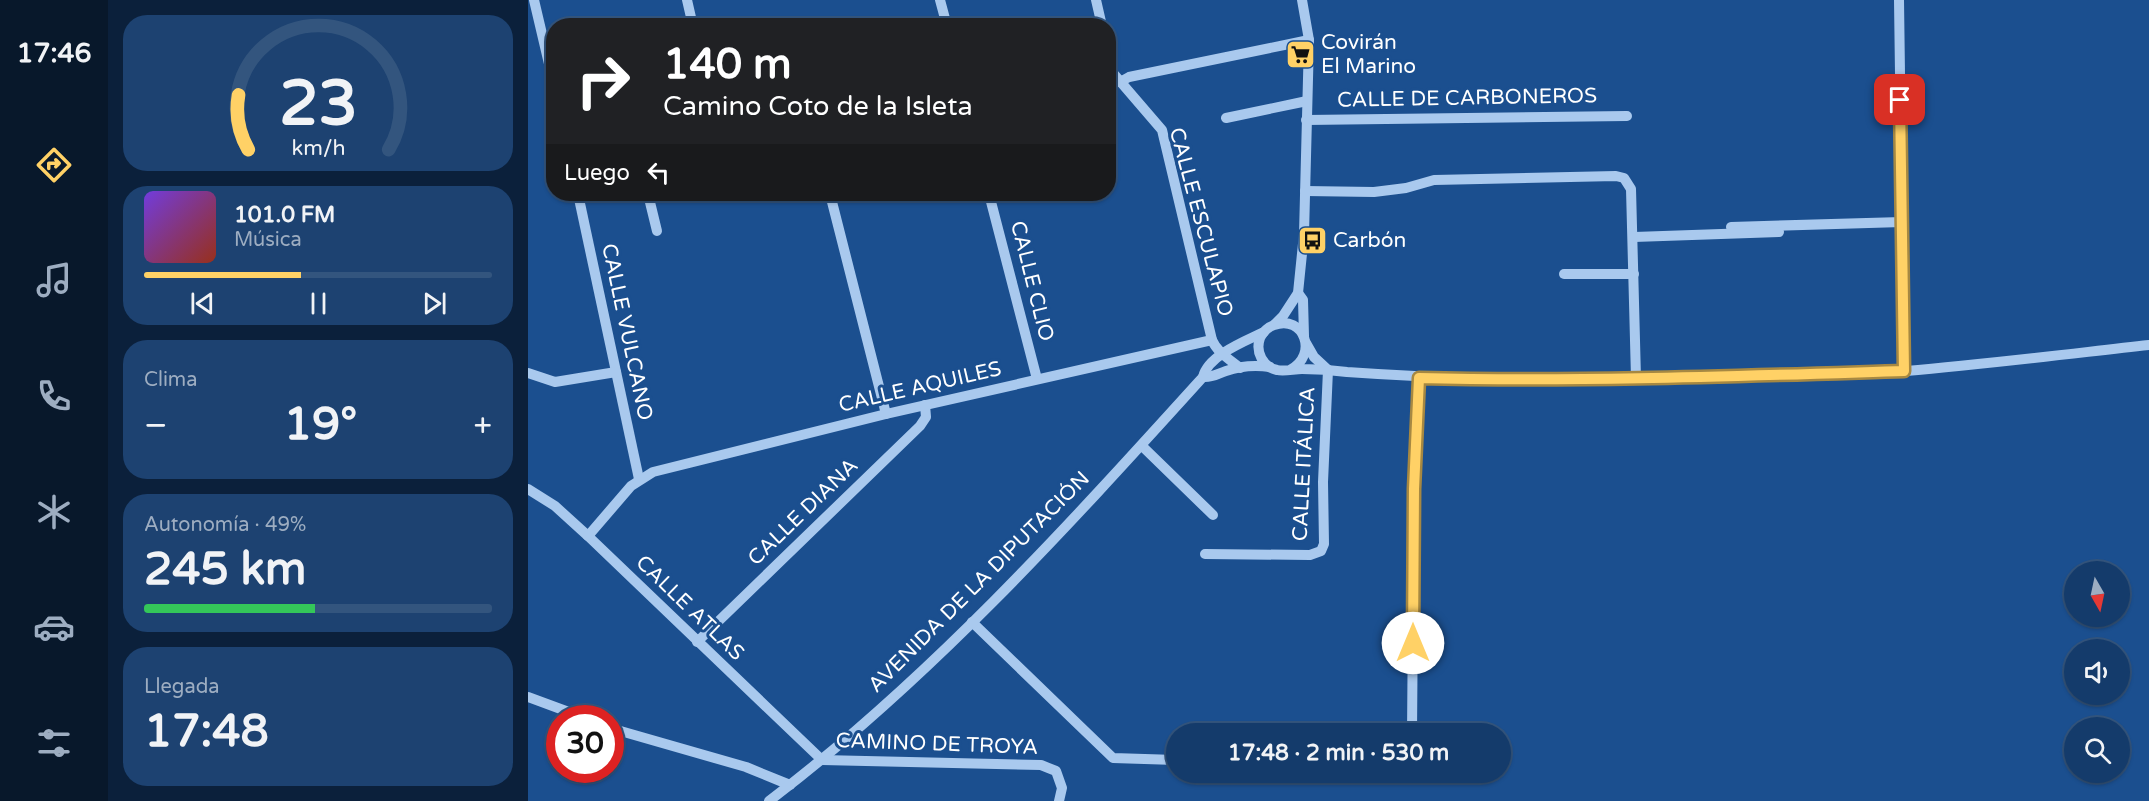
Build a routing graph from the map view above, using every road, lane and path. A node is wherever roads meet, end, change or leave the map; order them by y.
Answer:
1 (534, 0) edge
2 (687, 0) edge
3 (940, 0) edge
4 (1096, 0) edge
5 (1302, 0) edge
6 (1899, 0) edge
7 (691, 18) edge
8 (944, 18) edge
9 (1100, 18) edge
10 (1309, 40) junction
11 (546, 51) edge
12 (1116, 76) edge
13 (1116, 78) edge
14 (1306, 101) junction
15 (1627, 116) dead end
16 (1226, 118) dead end
17 (1306, 120) junction
18 (1305, 190) junction
19 (579, 201) edge
20 (650, 201) edge
21 (832, 201) edge
22 (991, 201) edge
23 (1902, 222) junction
24 (1731, 226) dead end
25 (657, 231) dead end
26 (1800, 232) dead end
27 (1634, 237) junction
28 (1564, 274) dead end
29 (1634, 274) junction
30 (1298, 293) junction
31 (1275, 324) junction
32 (1264, 332) junction
33 (1212, 340) junction
34 (1305, 340) junction
35 (2149, 345) edge
36 (1222, 354) junction
37 (1270, 367) junction
38 (1240, 368) junction
39 (1290, 370) junction
40 (1328, 370) junction
41 (1904, 371) junction
42 (616, 372) junction
43 (528, 373) edge
44 (1203, 377) junction
45 (1419, 378) junction
46 (1636, 378) junction
47 (1037, 379) junction
48 (925, 405) junction
49 (886, 414) junction
50 (1142, 446) junction
51 (639, 479) junction
52 (528, 489) edge
53 (1213, 515) dead end
54 (588, 536) junction
55 (1205, 554) dead end
56 (972, 622) junction
57 (697, 642) junction
58 (528, 697) edge
59 (550, 705) edge
60 (1412, 723) edge
61 (624, 732) edge
62 (822, 760) junction
63 (1166, 760) edge
64 (790, 785) junction
65 (769, 801) edge
66 (1059, 801) edge

1 - 11 street
2 - 7 street
3 - 8 street
4 - 9 street
5 - 10 street
6 - 23 street
10 - 12 street
10 - 14 street
13 - 33 street, CALLE ESCULAPIO
14 - 16 street
14 - 17 street
15 - 17 street, CALLE DE CARBONEROS
17 - 18 street
18 - 27 street
18 - 30 street
19 - 42 street, CALLE VULCANO
20 - 25 street
21 - 49 street
22 - 47 street, CALLE CLIO
23 - 24 street
23 - 41 street
26 - 27 street
27 - 29 street
28 - 29 street
29 - 46 street
30 - 31 street
30 - 34 street
31 - 32 street
31 - 34 street
32 - 36 street, AVENIDA DE LA DIPUTACIÓN
32 - 37 street
33 - 36 street, CALLE ESCULAPIO
33 - 47 street, CALLE AQUILES
34 - 39 street
34 - 40 street
35 - 41 street
36 - 38 street, CALLE ESCULAPIO
36 - 44 street, AVENIDA DE LA DIPUTACIÓN
37 - 38 street
37 - 39 street
38 - 44 street
39 - 40 street
40 - 45 street
40 - 55 street, CALLE ITÁLICA
41 - 46 street
42 - 43 street
42 - 51 street, CALLE VULCANO
44 - 50 street, AVENIDA DE LA DIPUTACIÓN
45 - 46 street
45 - 60 street
47 - 48 street, CALLE AQUILES
48 - 49 street, CALLE AQUILES
48 - 57 street, CALLE DIANA
49 - 51 street, CALLE AQUILES
50 - 53 street
50 - 56 street, AVENIDA DE LA DIPUTACIÓN
51 - 54 street
52 - 54 street, CALLE ATLAS
54 - 57 street, CALLE ATLAS
56 - 62 street, AVENIDA DE LA DIPUTACIÓN
56 - 63 street
57 - 62 street, CALLE ATLAS
58 - 59 street
61 - 64 street
62 - 64 street, AVENIDA DE LA DIPUTACIÓN
62 - 66 street, CAMINO DE TROYA
64 - 65 street, AVENIDA DE LA DIPUTACIÓN

